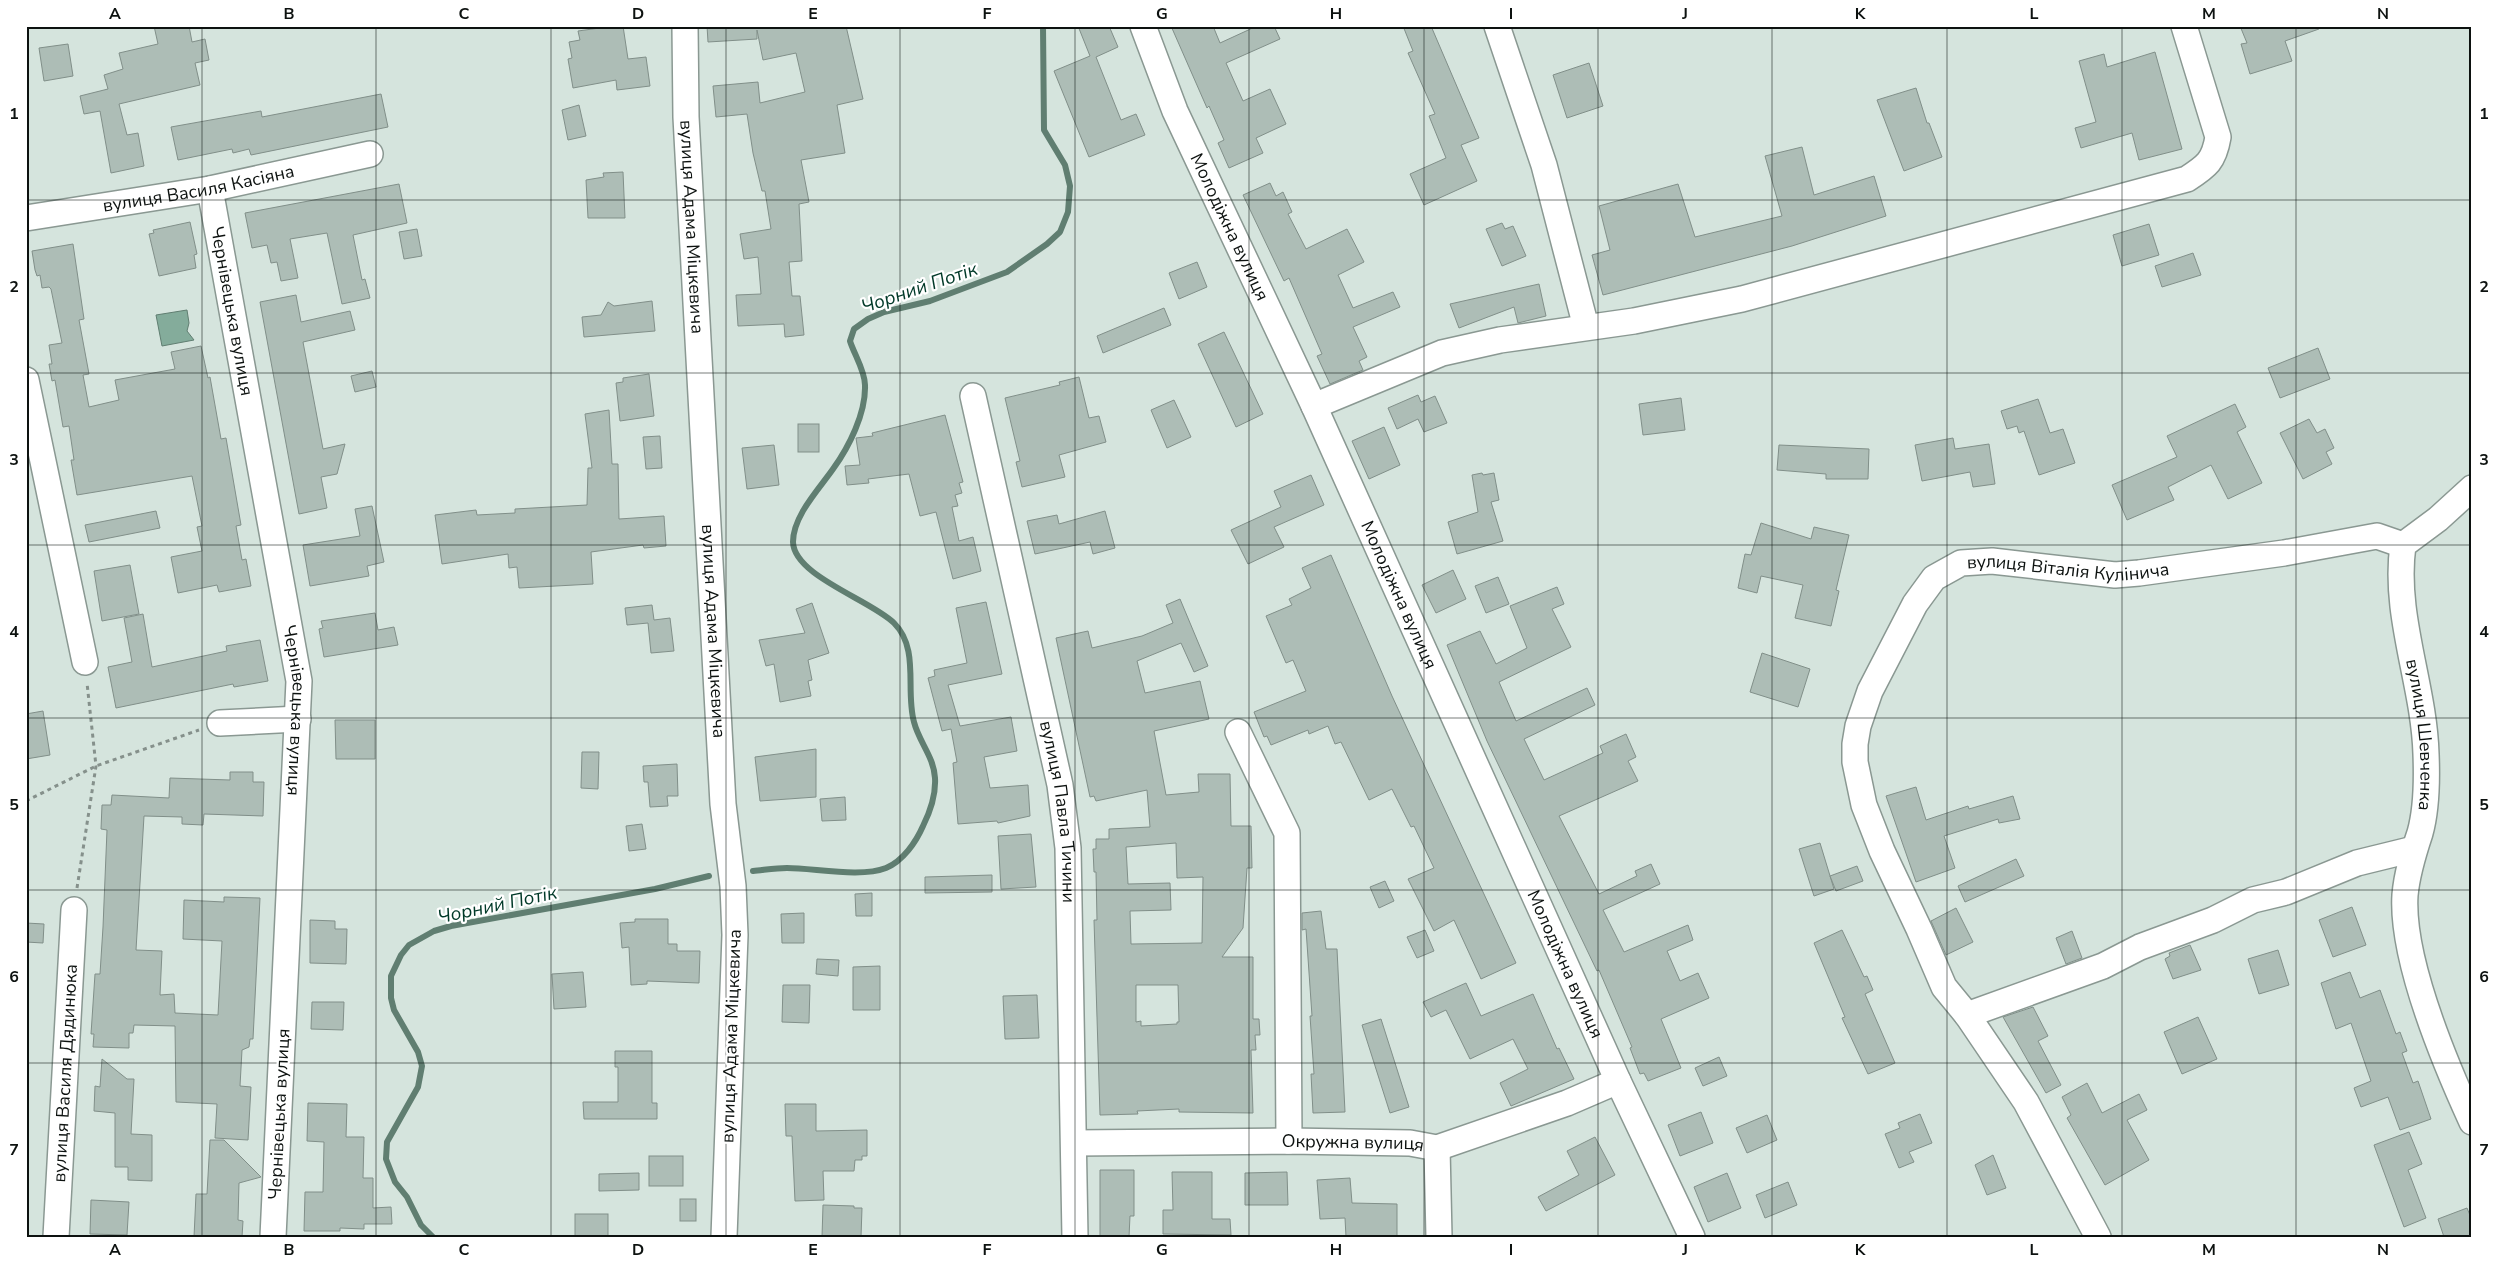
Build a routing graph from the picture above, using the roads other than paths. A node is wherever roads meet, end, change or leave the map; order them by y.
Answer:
1 (685, 26) edge
2 (1143, 26) edge
3 (1497, 26) edge
4 (2184, 26) edge
5 (370, 154) dead end
6 (210, 189) junction
7 (26, 218) edge
8 (1586, 327) junction
9 (26, 380) edge
10 (973, 396) dead end
11 (1314, 406) junction
12 (2472, 488) edge
13 (2403, 545) junction
14 (85, 662) road end
15 (298, 719) junction
16 (220, 723) road end
17 (1238, 732) dead end
18 (2414, 849) junction
19 (74, 910) road end
20 (1967, 1015) junction
21 (1618, 1081) junction
22 (2472, 1122) edge
23 (1289, 1141) junction
24 (1074, 1143) junction
25 (1437, 1148) junction
26 (56, 1237) edge
27 (273, 1237) edge
28 (724, 1237) edge
29 (1075, 1237) edge
30 (1439, 1237) edge
31 (1692, 1237) edge
32 (2098, 1237) edge

1 - 28 street, вулиця Адама Міцкевича
2 - 11 street, Молодіжна вулиця
3 - 8 street
4 - 8 street
5 - 6 street, вулиця Василя Касіяна
6 - 7 street, вулиця Василя Касіяна
6 - 15 street, Чернівецька вулиця
8 - 11 street
9 - 14 street
10 - 24 street, вулиця Павла Тичини
11 - 21 street, Молодіжна вулиця
12 - 13 street
13 - 18 street, вулиця Шевченка
13 - 20 street, вулиця Віталія Кулінича
15 - 16 street
15 - 27 street, Чернівецька вулиця
17 - 23 street
18 - 20 street
18 - 22 street, вулиця Шевченка
19 - 26 street, вулиця Василя Дядинюка
20 - 32 street, вулиця Віталія Кулінича
21 - 25 street, Окружна вулиця
21 - 31 street, Молодіжна вулиця
23 - 24 street, Окружна вулиця
23 - 25 street, Окружна вулиця
24 - 29 street, вулиця Павла Тичини
25 - 30 street

